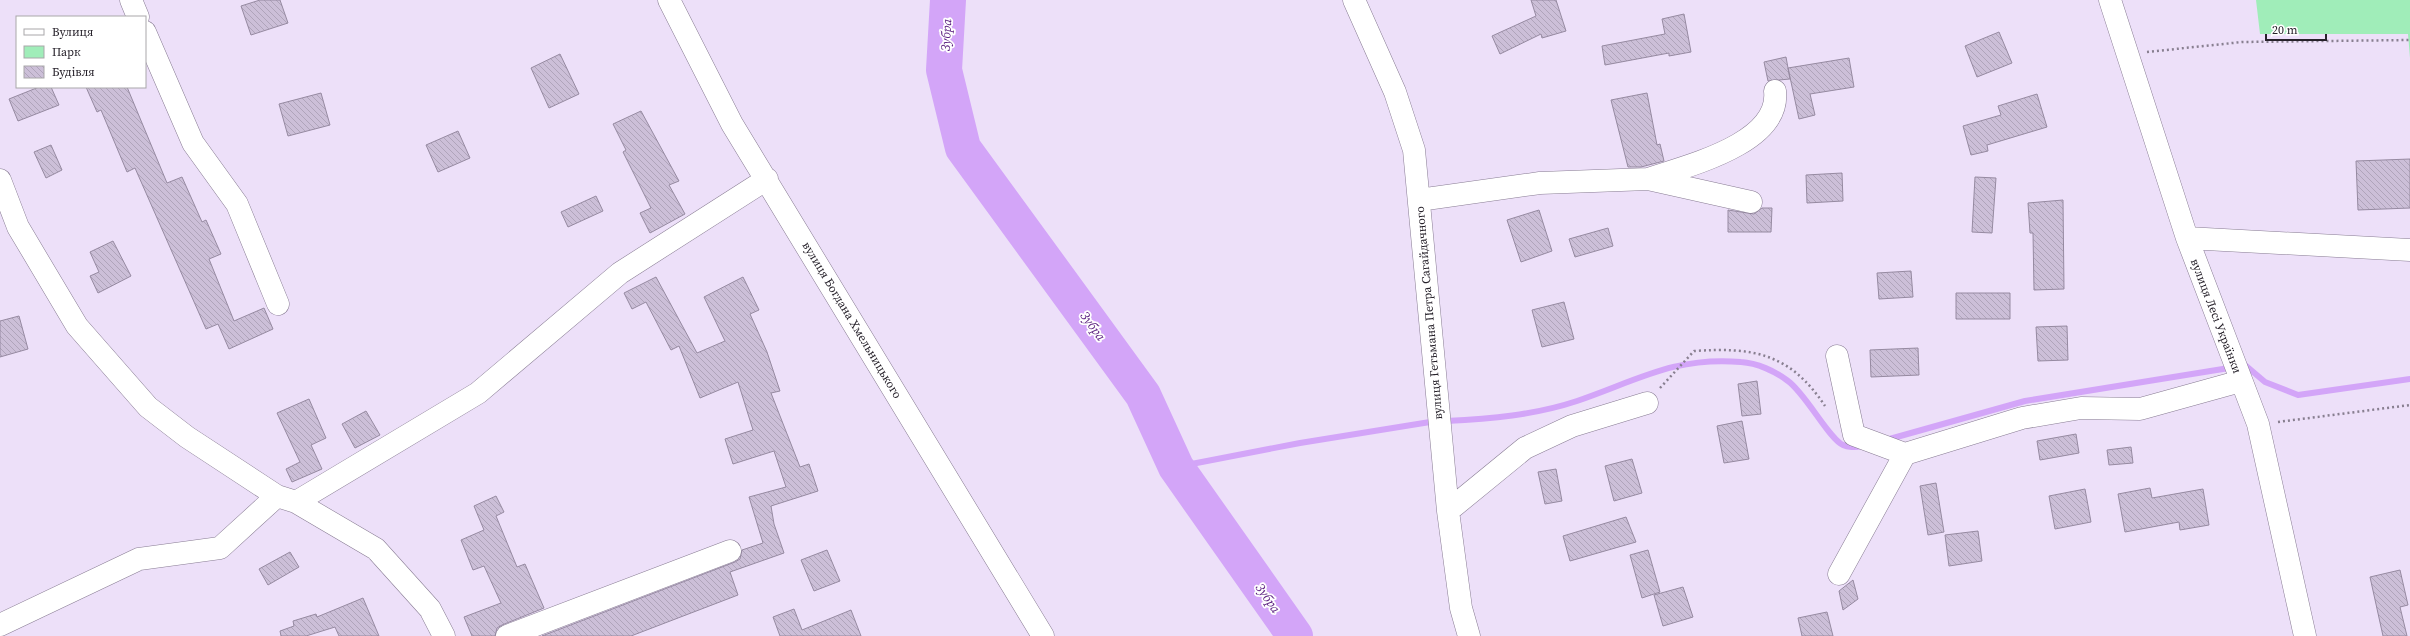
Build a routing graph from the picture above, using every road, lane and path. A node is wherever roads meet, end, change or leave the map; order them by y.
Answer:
1 (131, 0) edge
2 (669, 0) edge
3 (1354, 0) edge
4 (2110, 0) edge
5 (138, 16) edge
6 (146, 34) edge
7 (2410, 40) edge
8 (2127, 54) junction
9 (1775, 91) dead end
10 (767, 179) junction
11 (1648, 179) junction
12 (0, 180) edge
13 (1419, 200) junction
14 (1751, 202) dead end
15 (2187, 238) junction
16 (2410, 250) edge
17 (278, 304) dead end
18 (1837, 356) dead end
19 (2241, 381) junction
20 (1647, 403) joint
21 (2410, 405) edge
22 (1826, 407) dead end
23 (2258, 424) junction
24 (1905, 454) junction
25 (287, 499) junction
26 (1448, 510) junction
27 (730, 550) dead end
28 (1839, 574) dead end
29 (0, 625) edge
30 (444, 636) edge
31 (507, 636) edge
32 (1043, 636) edge
33 (1469, 636) edge
34 (2305, 636) edge

1 - 5 street
2 - 10 street, вулиця Богдана Хмельницького
3 - 13 street, вулиця Гетьмана Петра Сагайдачного
4 - 8 street, вулиця Лесі Українки
6 - 17 street
7 - 8 path
8 - 15 street, вулиця Лесі Українки
9 - 11 street
10 - 25 street
10 - 32 street, вулиця Богдана Хмельницького
11 - 13 street
11 - 14 street
12 - 25 street
13 - 26 street, вулиця Гетьмана Петра Сагайдачного
15 - 16 street
15 - 19 street, вулиця Лесі Українки
18 - 24 street
19 - 23 street, вулиця Лесі Українки
19 - 24 street
20 - 22 path
20 - 26 street
21 - 23 path
23 - 34 street, вулиця Лесі Українки
24 - 28 street
25 - 29 street
25 - 30 street
26 - 33 street, вулиця Гетьмана Петра Сагайдачного
27 - 31 street

